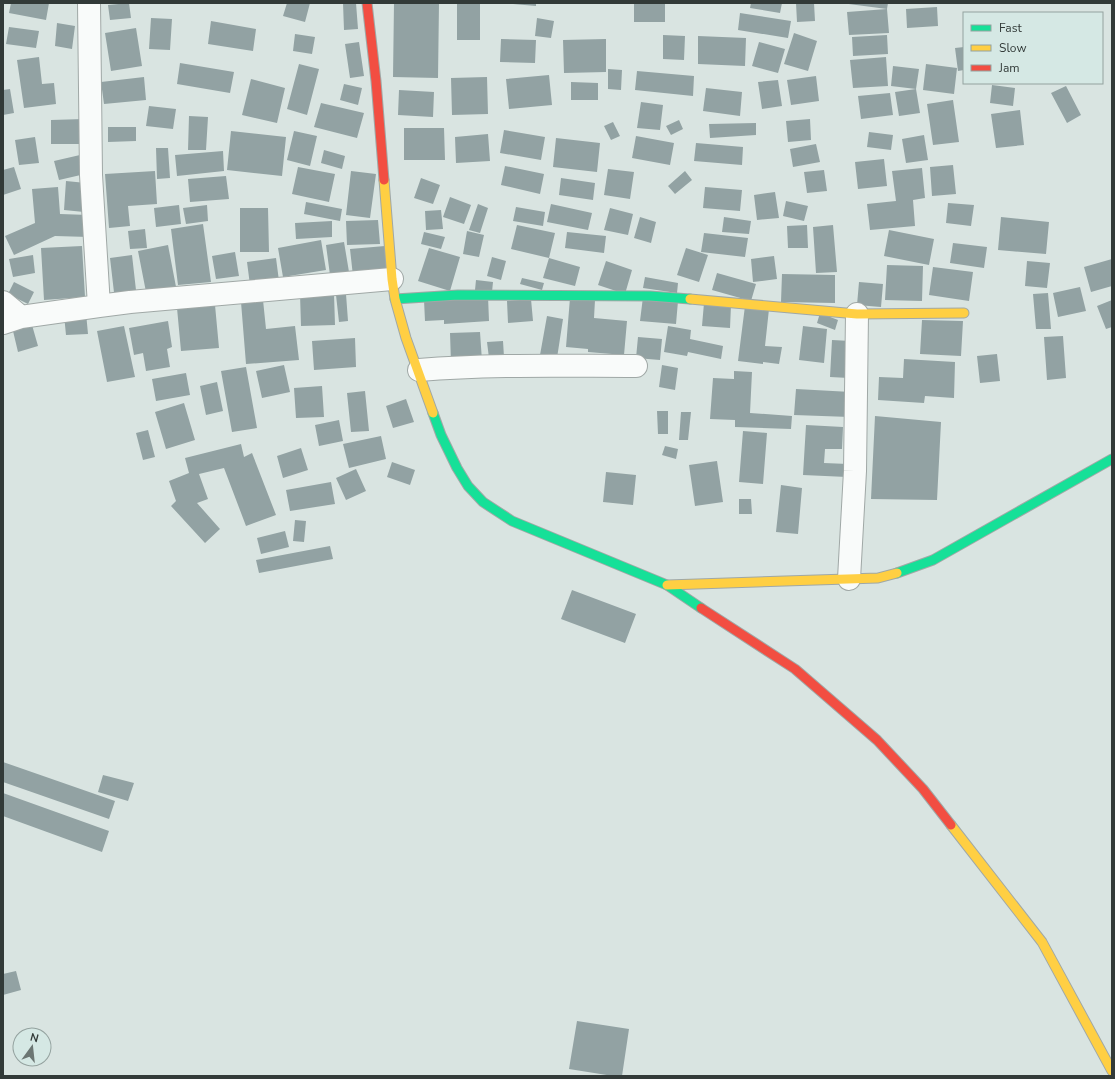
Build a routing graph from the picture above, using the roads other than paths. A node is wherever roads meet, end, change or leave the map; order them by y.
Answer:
1 (89, 3) edge
2 (367, 3) edge
3 (394, 289) junction
4 (3, 302) edge
5 (99, 306) junction
6 (964, 313) dead end
7 (857, 314) junction
8 (12, 320) edge
9 (636, 366) dead end
10 (419, 370) junction
11 (1112, 459) edge
12 (849, 579) junction
13 (667, 585) junction
14 (1112, 1071) edge

1 - 5 street
2 - 3 street
3 - 5 street
3 - 7 street
3 - 10 street
4 - 8 street
5 - 8 street
6 - 7 street
7 - 12 street
9 - 10 street
10 - 13 street
11 - 12 street
12 - 13 street
13 - 14 street

